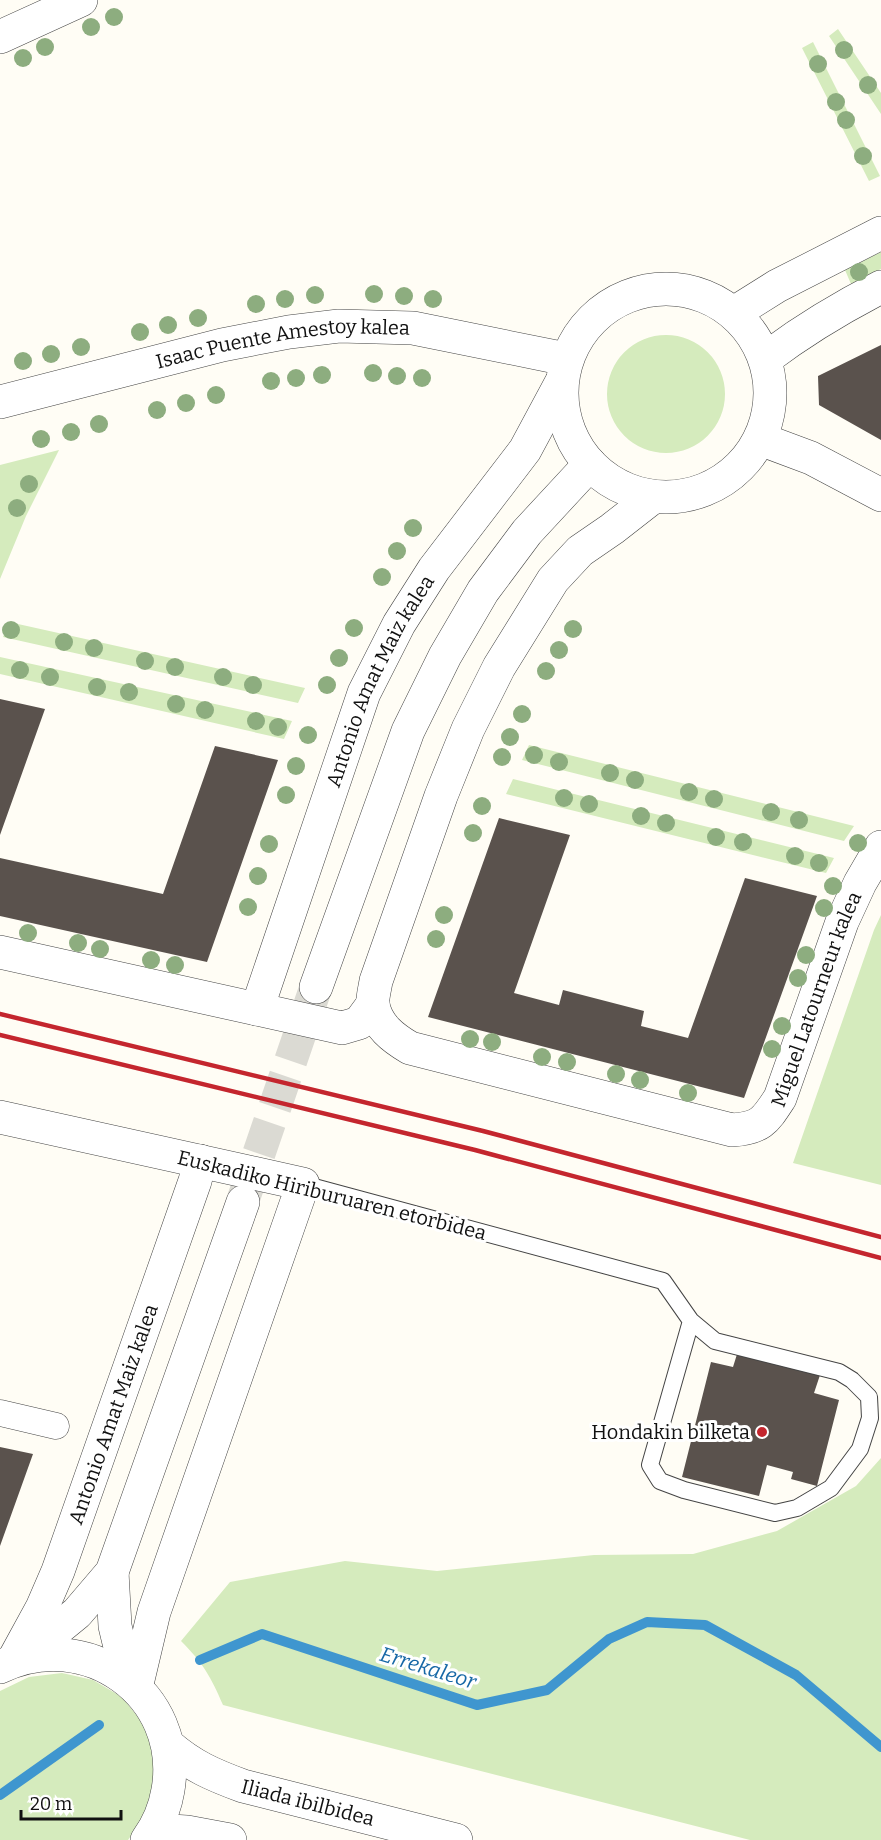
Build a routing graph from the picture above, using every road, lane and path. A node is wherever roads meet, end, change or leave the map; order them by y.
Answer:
1 (81, 0) edge
2 (0, 37) edge
3 (881, 233) edge
4 (881, 287) edge
5 (734, 313) junction
6 (765, 359) junction
7 (564, 371) junction
8 (0, 402) edge
9 (760, 439) junction
10 (590, 464) junction
11 (881, 495) edge
12 (653, 496) junction
13 (881, 847) edge
14 (0, 952) edge
15 (316, 987) tunnel mouth
16 (257, 1009) junction
17 (378, 1016) junction
18 (0, 1117) edge
19 (200, 1161) junction
20 (303, 1184) junction
21 (243, 1202) tunnel mouth
22 (691, 1321) junction
23 (0, 1413) edge
24 (56, 1426) dead end
25 (112, 1572) junction
26 (12, 1662) edge
27 (132, 1684) junction
28 (168, 1745) junction
29 (151, 1835) edge
30 (230, 1840) edge
31 (456, 1840) edge

1 - 2 street
3 - 5 street
4 - 6 street
5 - 6 street
5 - 7 street
6 - 9 street
7 - 8 street, Isaac Puente Amestoy kalea
7 - 10 street
7 - 16 street, Antonio Amat Maiz kalea
9 - 11 street
9 - 12 street
10 - 12 street
10 - 15 street
12 - 17 street
13 - 17 street, Miguel Latourneur kalea
14 - 16 street
16 - 17 street
18 - 19 street, Euskadiko Hiriburuaren etorbidea
19 - 20 street, Euskadiko Hiriburuaren etorbidea
19 - 26 street, Antonio Amat Maiz kalea
20 - 22 lane, Euskadiko Hiriburuaren etorbidea
20 - 27 street
21 - 25 street
22 - 22 lane
23 - 24 street
25 - 26 street
25 - 27 street
26 - 27 street
27 - 28 street
28 - 29 street
28 - 31 street, Iliada ibilbidea
29 - 30 street

